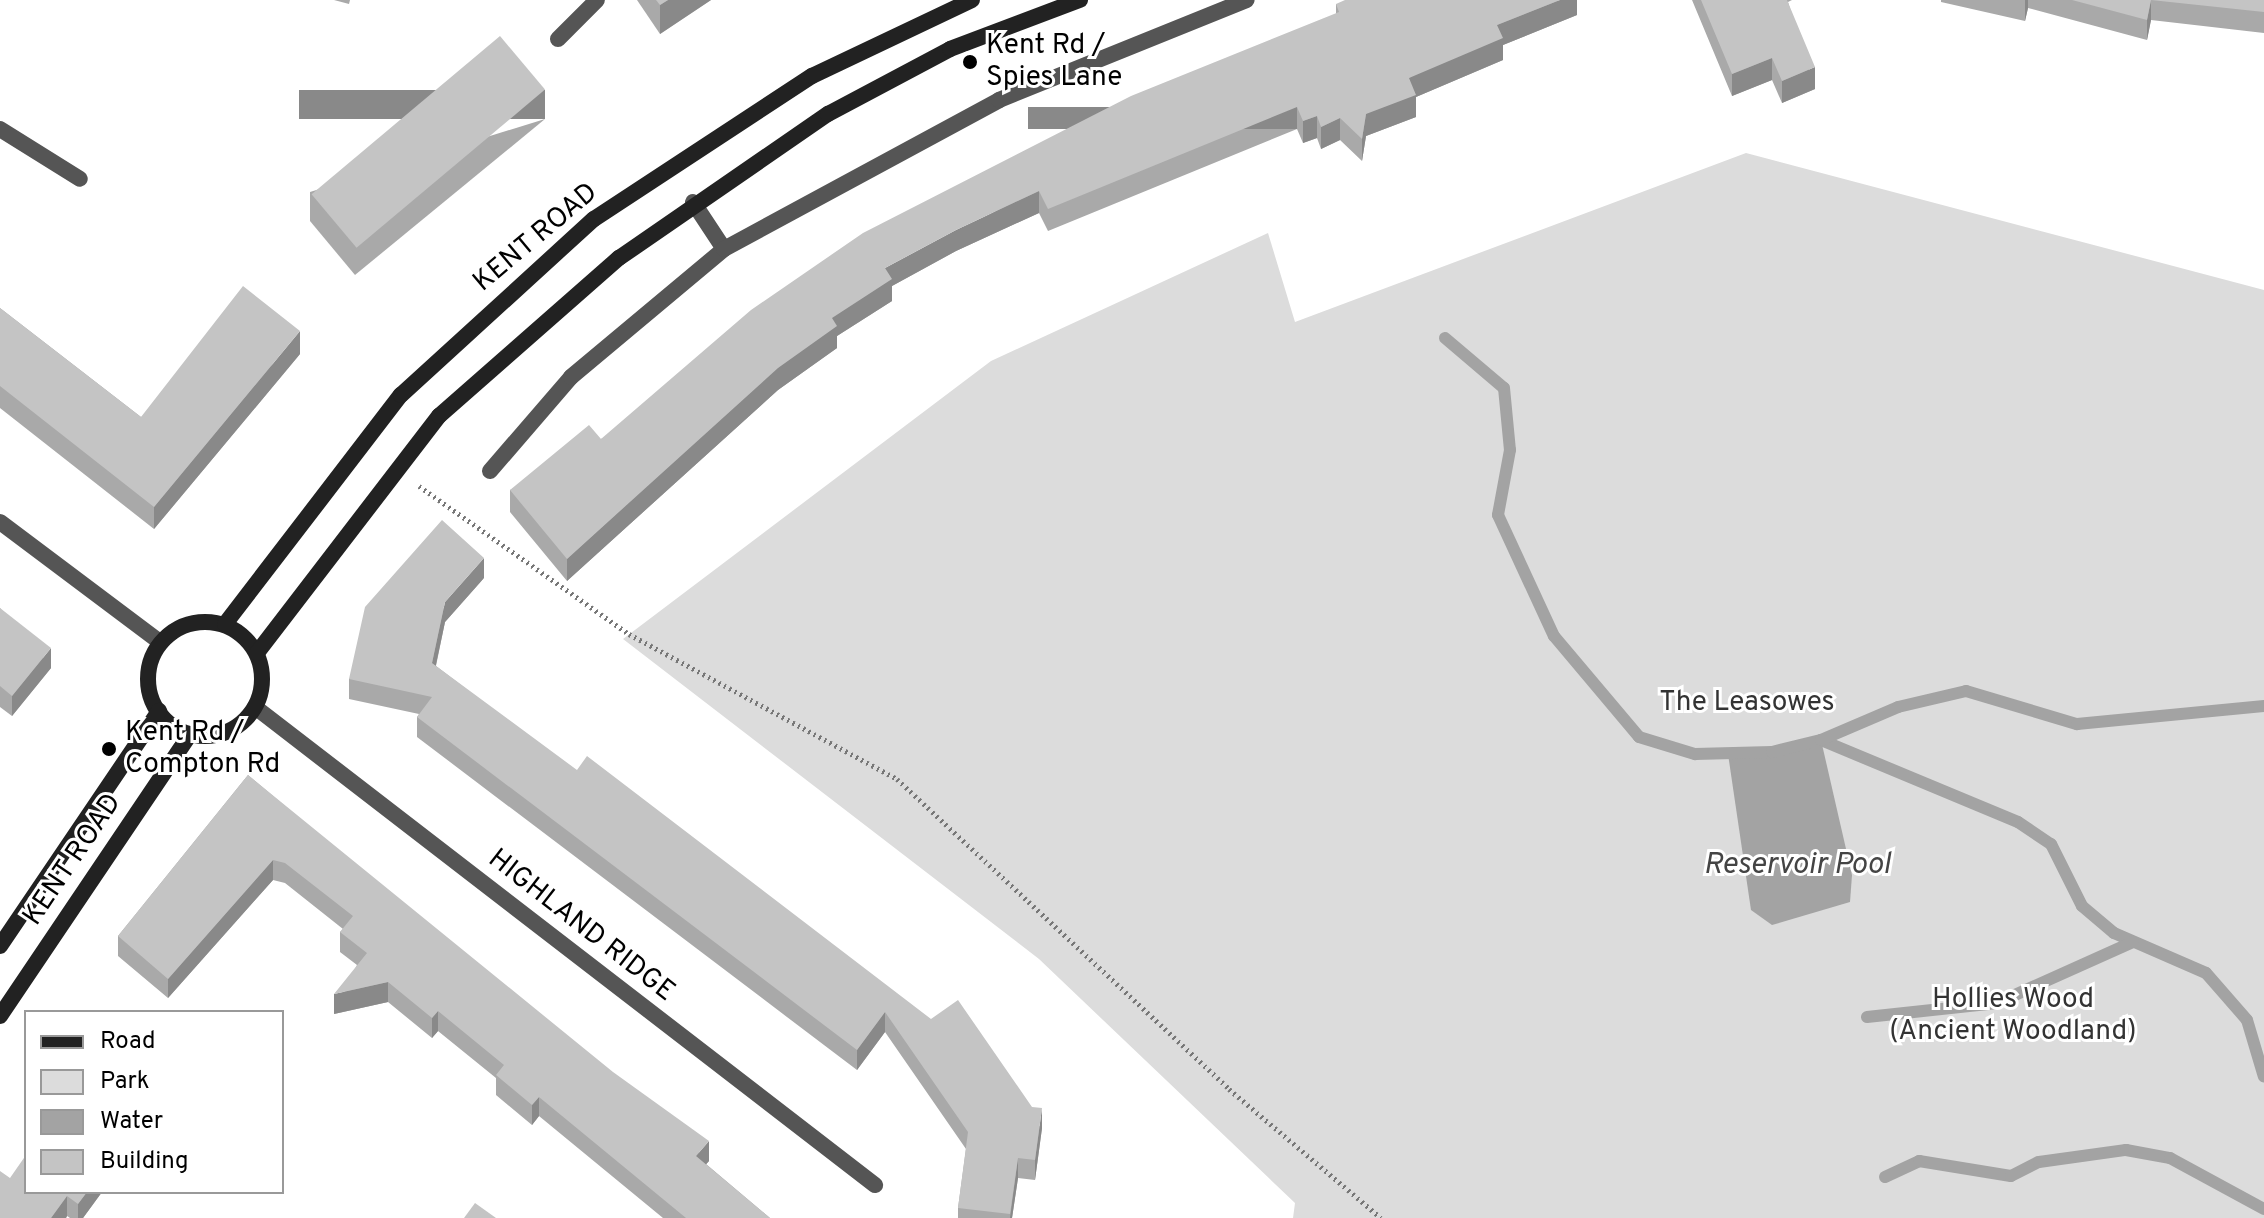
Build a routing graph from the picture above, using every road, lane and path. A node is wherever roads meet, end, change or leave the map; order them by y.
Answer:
1 (597, 0) edge
2 (972, 0) edge
3 (1080, 0) edge
4 (1247, 0) edge
5 (558, 39) dead end
6 (0, 129) edge
7 (80, 179) dead end
8 (693, 202) junction
9 (724, 249) junction
10 (390, 470) junction
11 (490, 471) dead end
12 (0, 522) edge
13 (225, 624) junction
14 (161, 643) junction
15 (257, 653) junction
16 (255, 707) junction
17 (159, 711) junction
18 (190, 734) junction
19 (0, 946) edge
20 (0, 1016) edge
21 (875, 1185) dead end
22 (1381, 1218) edge

1 - 5 street
2 - 13 main road, KENT ROAD
3 - 8 main road
4 - 9 street
6 - 7 street
8 - 9 street
8 - 10 main road
9 - 11 street
10 - 15 main road
10 - 22 path
12 - 14 street
13 - 14 main road
13 - 15 main road
14 - 17 main road
15 - 16 main road
16 - 18 main road
16 - 21 street, HIGHLAND RIDGE
17 - 18 main road
17 - 19 main road, KENT ROAD
18 - 20 main road, KENT ROAD

